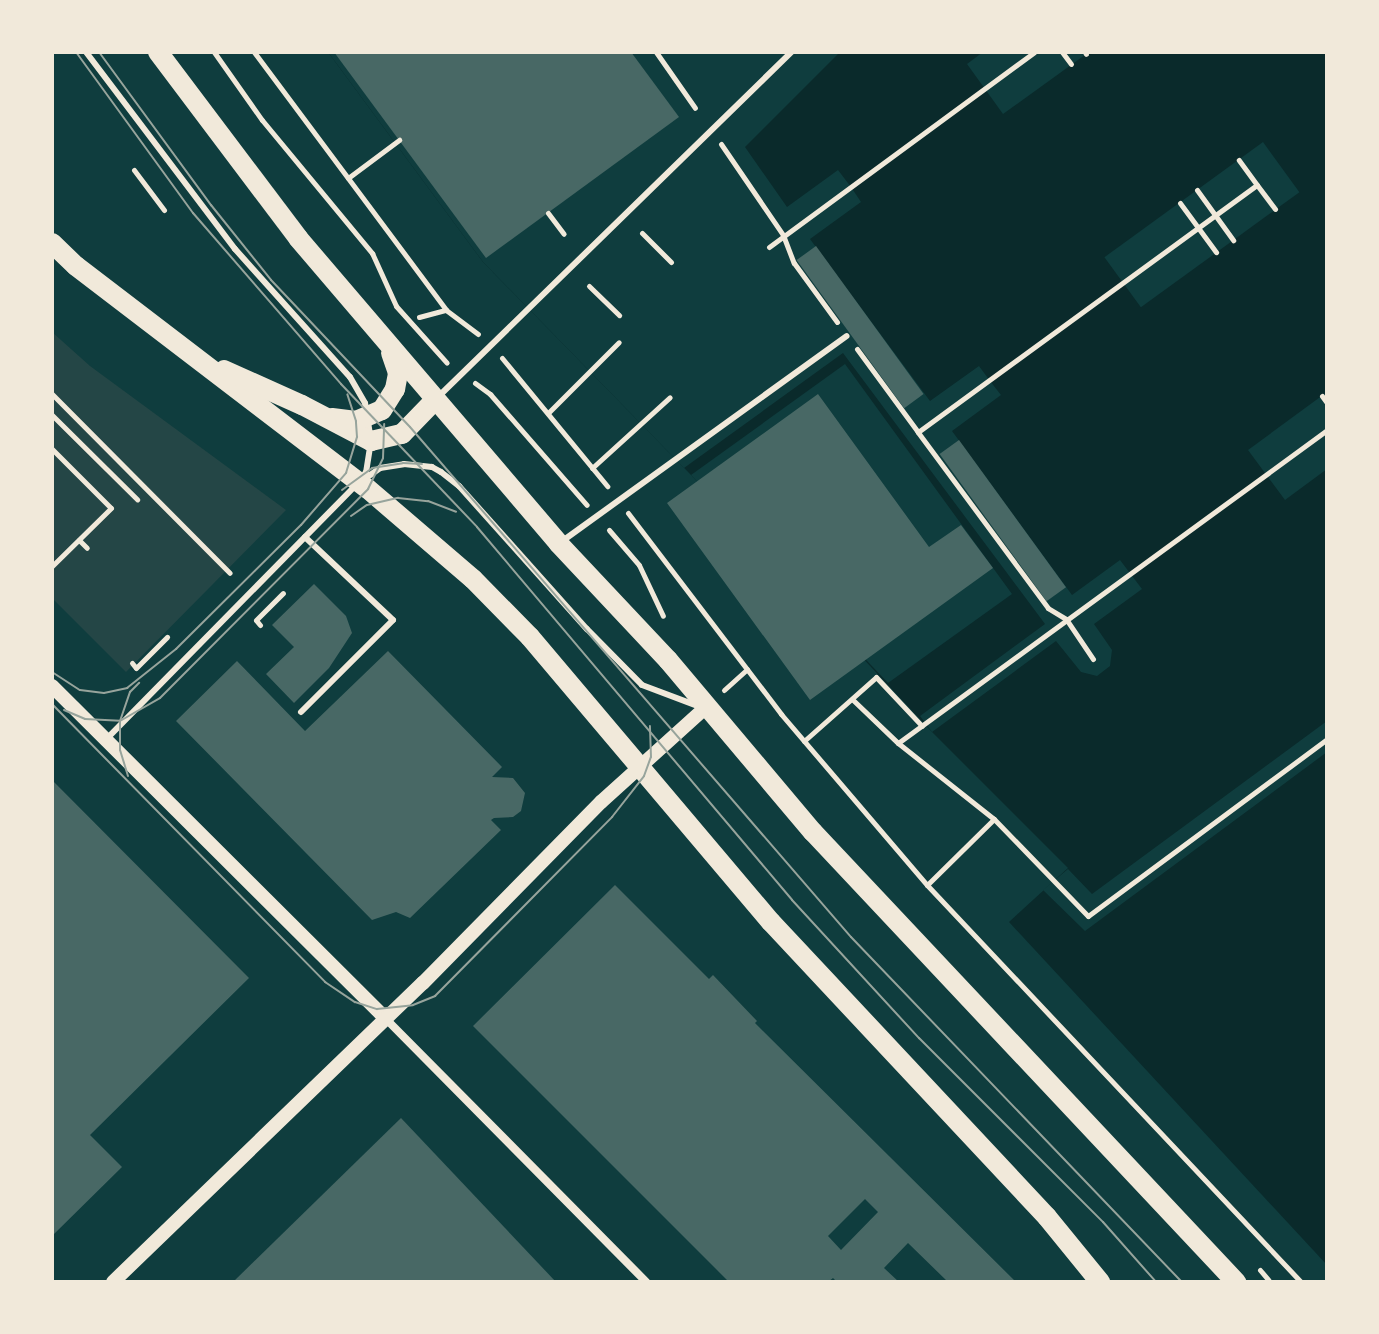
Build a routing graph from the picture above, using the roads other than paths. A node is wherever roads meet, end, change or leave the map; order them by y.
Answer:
1 (86, 52) edge
2 (158, 52) edge
3 (792, 52) edge
4 (52, 243) edge
5 (847, 336) dead end
6 (388, 345) junction
7 (193, 356) junction
8 (435, 400) junction
9 (320, 415) junction
10 (368, 418) junction
11 (371, 441) junction
12 (359, 482) junction
13 (305, 537) junction
14 (559, 544) junction
15 (52, 686) edge
16 (705, 708) junction
17 (301, 712) dead end
18 (104, 740) junction
19 (638, 768) junction
20 (386, 1019) junction
21 (113, 1282) edge
22 (646, 1282) edge
23 (1100, 1282) edge
24 (1236, 1282) edge

1 - 10 lane
2 - 6 main road
3 - 8 lane
4 - 7 main road
5 - 14 lane
6 - 8 main road
6 - 10 main road
7 - 9 main road
7 - 12 main road
8 - 11 main road
8 - 14 main road
9 - 10 main road
9 - 11 main road
10 - 11 lane
11 - 12 lane
12 - 13 lane
12 - 16 lane
12 - 19 main road
13 - 17 lane
13 - 18 lane
14 - 16 main road
15 - 18 street
16 - 19 street
16 - 24 main road
18 - 20 street
19 - 20 street
19 - 23 main road
20 - 21 street
20 - 22 street

